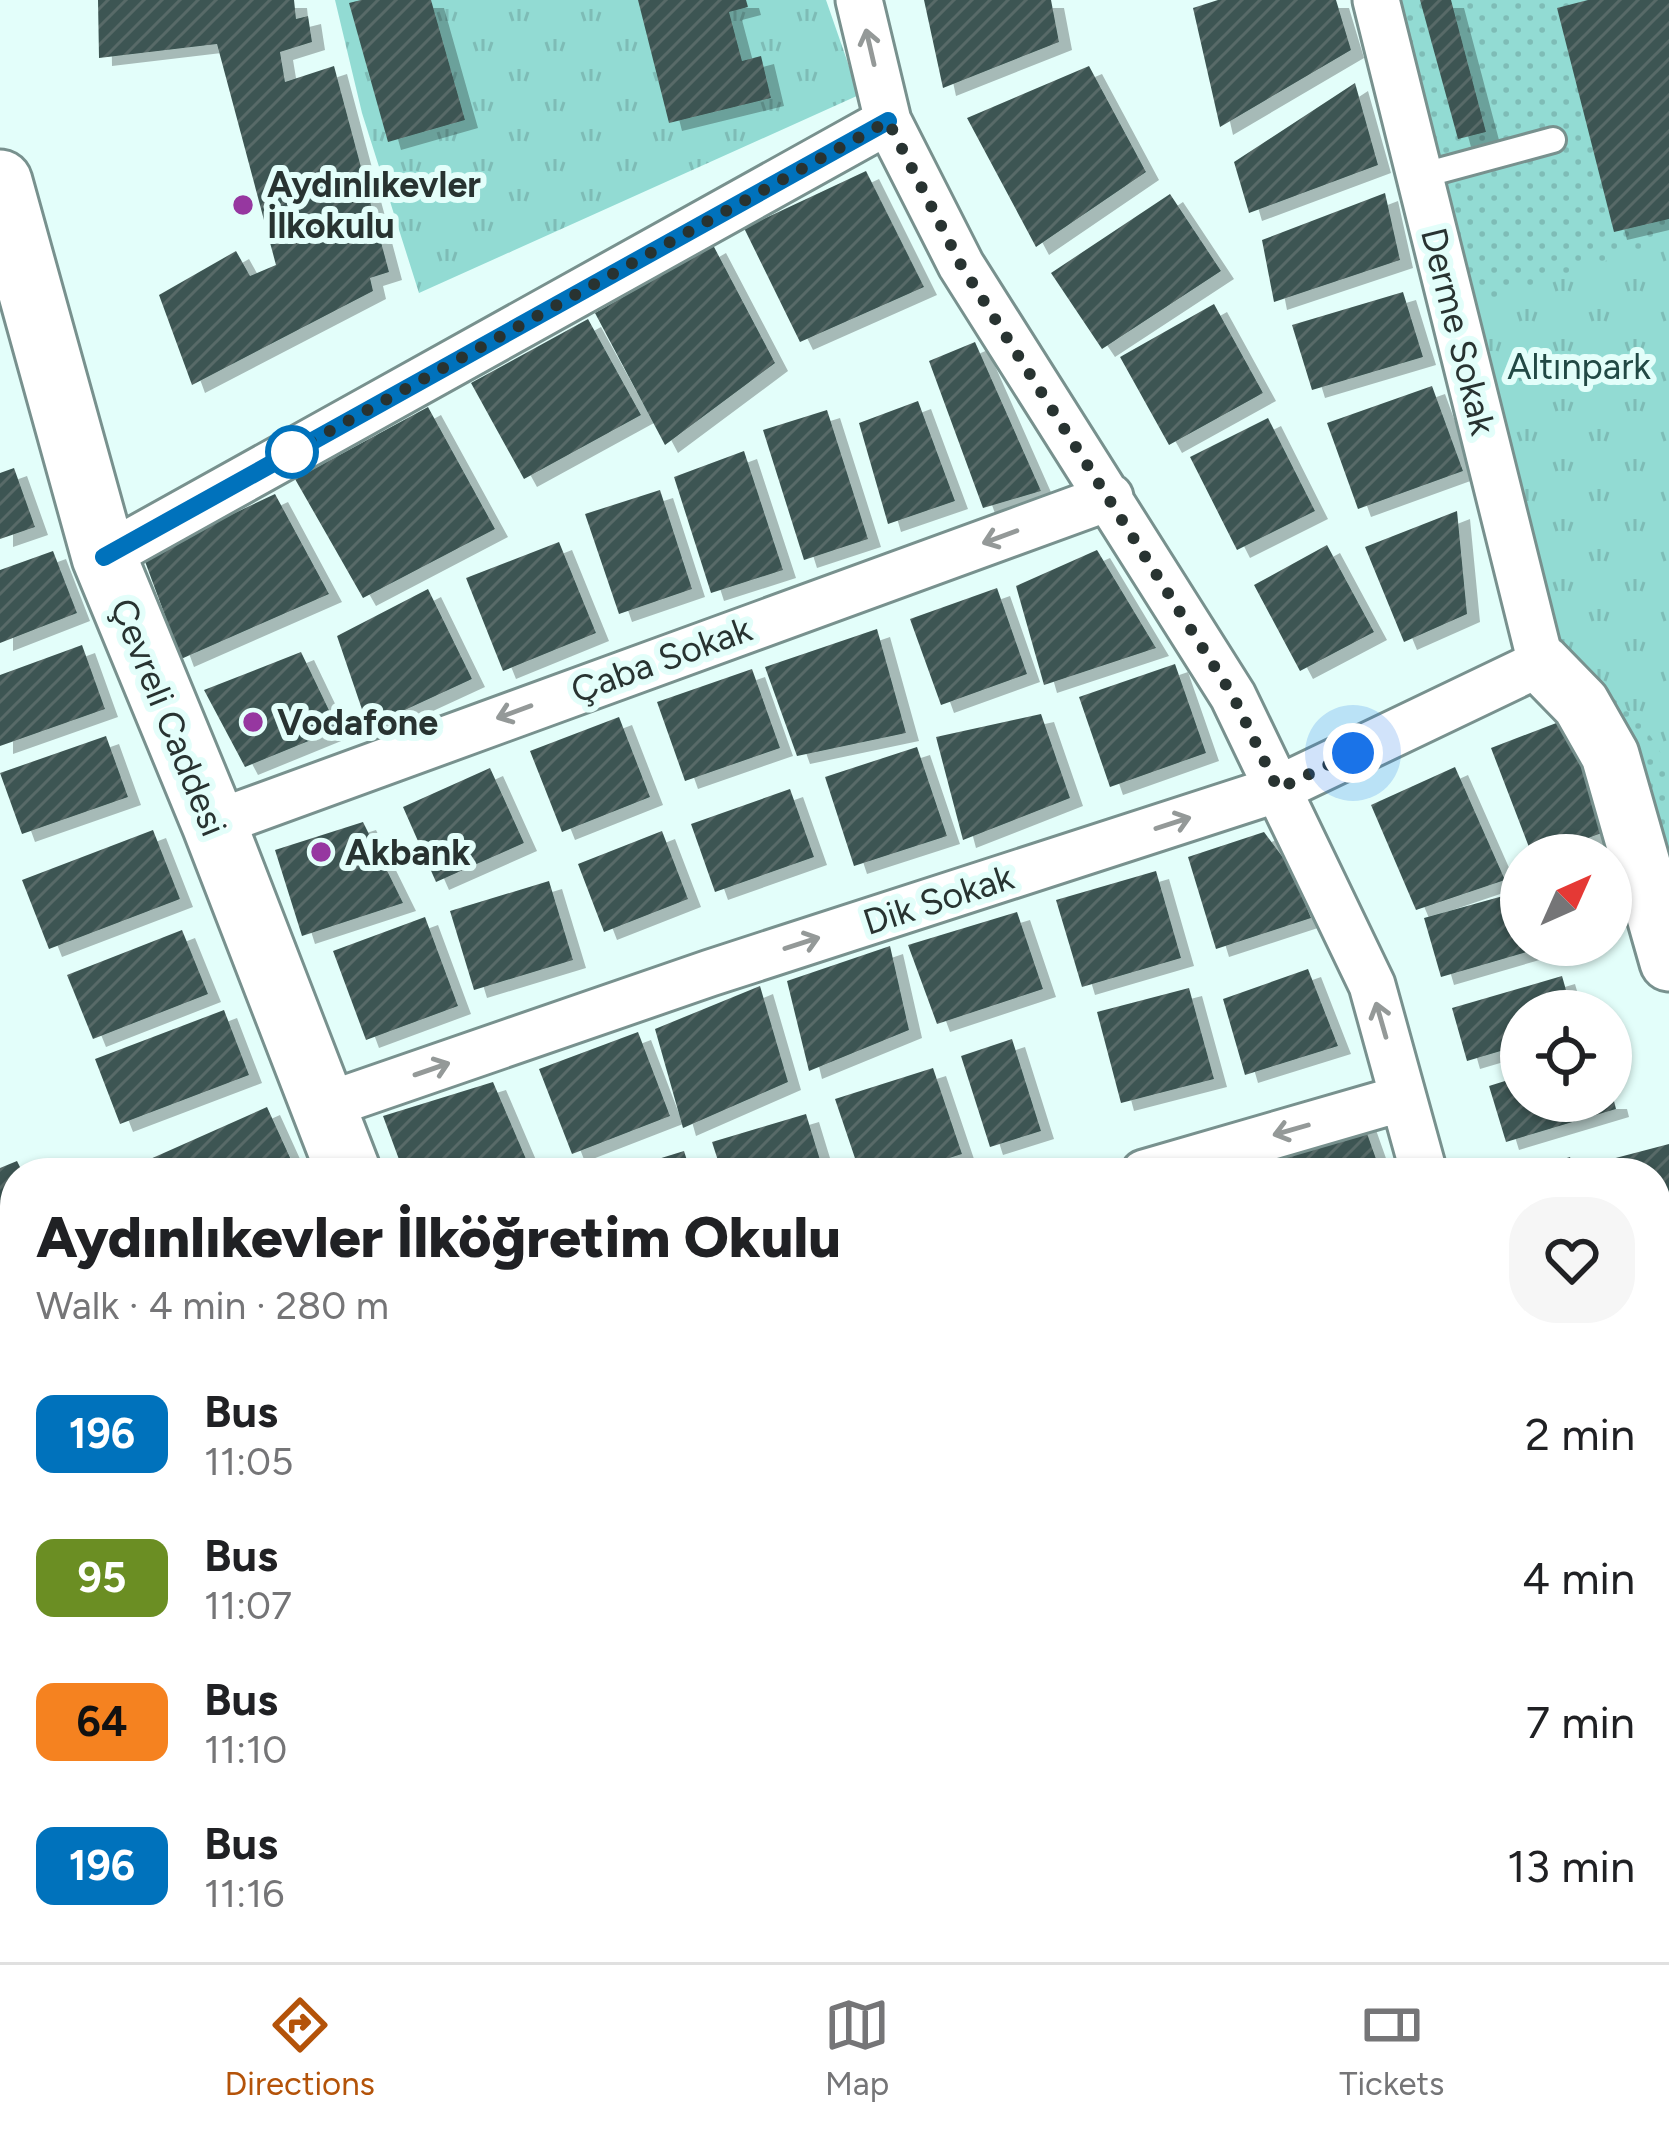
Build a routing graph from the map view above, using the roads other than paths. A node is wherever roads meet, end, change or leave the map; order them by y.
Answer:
1 (859, 0) edge
2 (1376, 0) edge
3 (888, 121) junction
4 (1553, 140) dead end
5 (1420, 176) junction
6 (0, 182) edge
7 (8, 249) edge
8 (1110, 497) junction
9 (104, 557) junction
10 (1541, 663) junction
11 (1278, 789) junction
12 (214, 824) junction
13 (1669, 962) edge
14 (1403, 1097) junction
15 (322, 1107) junction
16 (343, 1158) edge
17 (1195, 1158) edge
18 (1420, 1158) edge

3 -> 1 street
2 - 5 street, Derme Sokak
3 - 8 street
3 - 9 street
4 - 5 lane
5 - 10 street, Derme Sokak
6 - 7 main road, Çevreli Caddesi
7 - 9 main road, Çevreli Caddesi
8 - 11 street
8 -> 12 street, Çaba Sokak
9 - 12 main road, Çevreli Caddesi
10 - 11 street, Dik Sokak
10 - 13 street
14 -> 11 street
15 -> 11 street, Dik Sokak
12 - 15 main road, Çevreli Caddesi
14 -> 17 street
14 - 18 street
15 - 16 main road, Çevreli Caddesi

